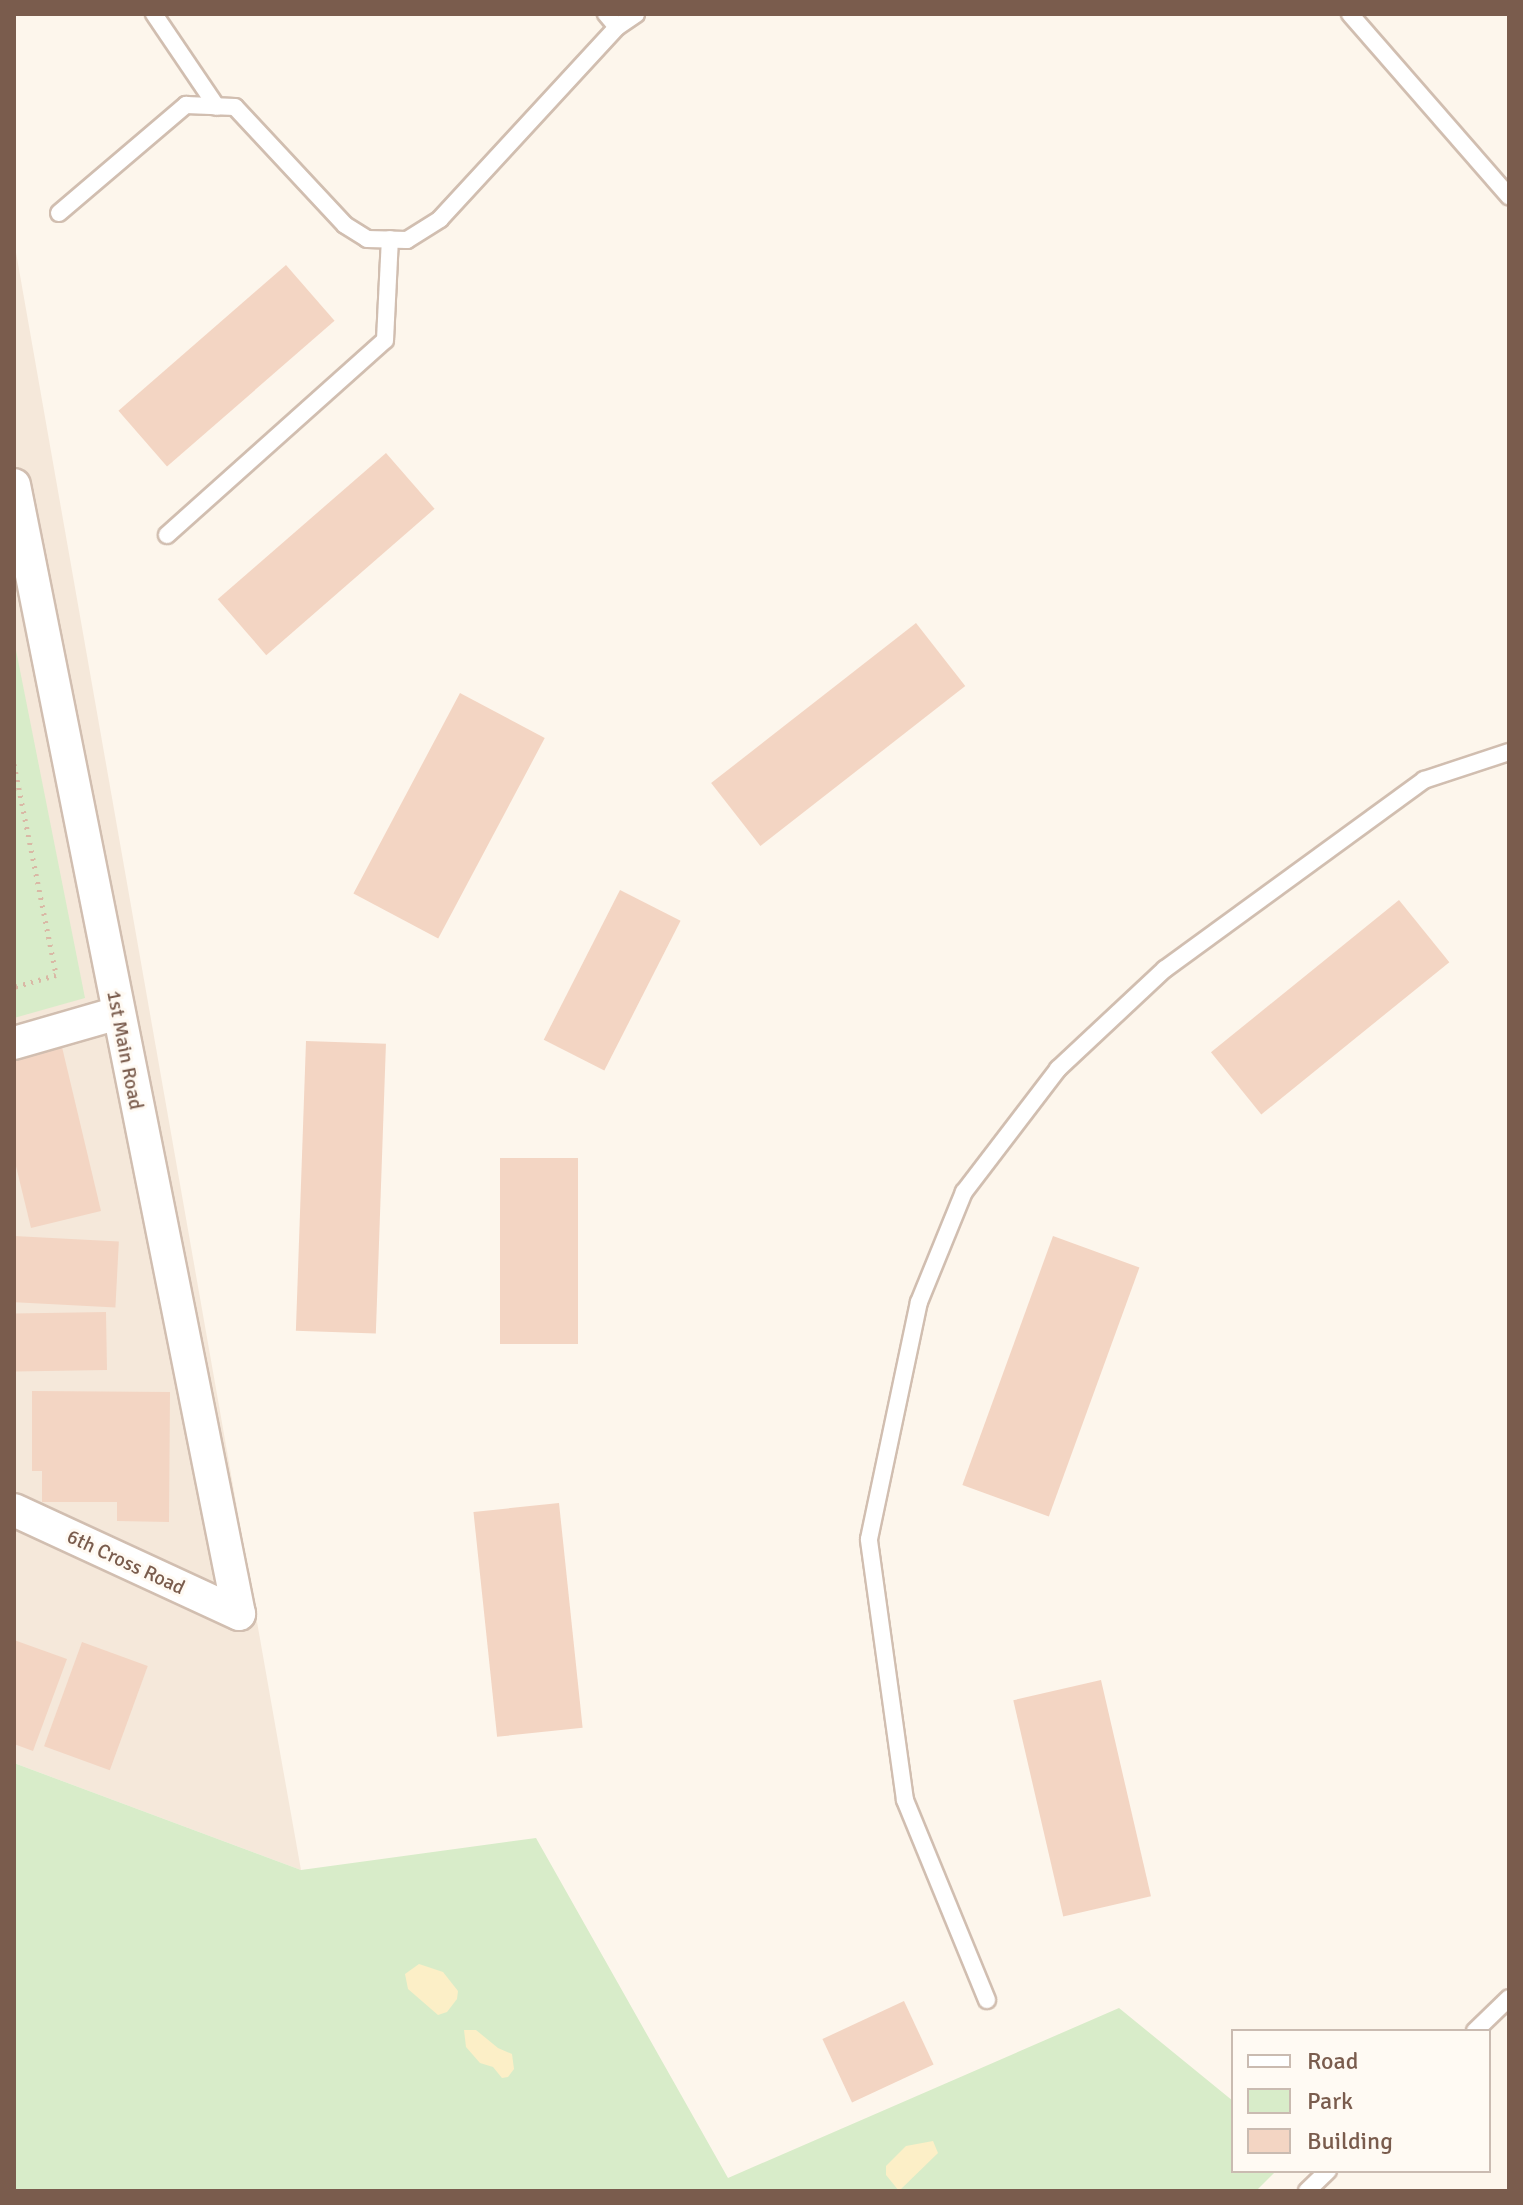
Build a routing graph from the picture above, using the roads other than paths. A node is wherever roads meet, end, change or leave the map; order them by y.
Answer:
1 (154, 14) edge
2 (606, 14) edge
3 (636, 14) edge
4 (1350, 14) edge
5 (617, 27) junction
6 (217, 107) junction
7 (1509, 196) edge
8 (59, 213) dead end
9 (390, 239) junction
10 (14, 485) edge
11 (167, 535) dead end
12 (20, 558) edge
13 (1509, 752) edge
14 (118, 1013) junction
15 (14, 1043) edge
16 (14, 1510) edge
17 (239, 1614) joint
18 (1509, 1998) edge
19 (987, 2000) dead end
20 (1477, 2029) edge

1 - 6 lane
2 - 5 lane
3 - 5 lane
4 - 7 lane
5 - 9 lane
6 - 8 lane
6 - 9 lane
9 - 11 lane
10 - 12 street, 1st Main Road
12 - 14 street, 1st Main Road
13 - 19 lane
14 - 15 street
14 - 17 street, 1st Main Road
16 - 17 street, 6th Cross Road
18 - 20 lane

